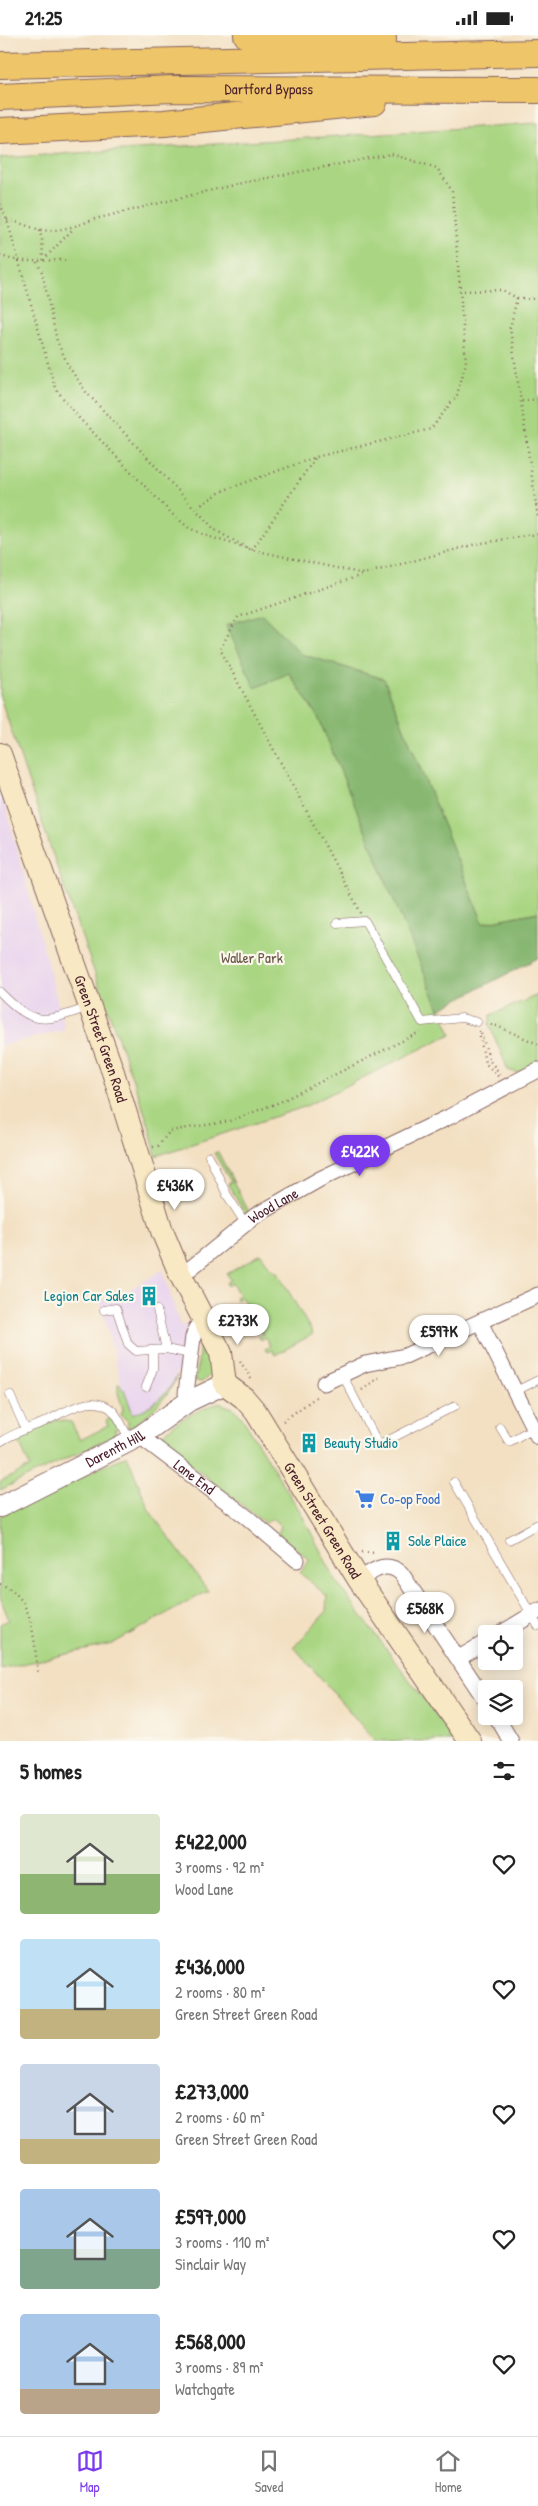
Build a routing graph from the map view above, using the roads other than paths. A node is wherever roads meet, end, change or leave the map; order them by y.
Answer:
1 (247, 35) edge
2 (538, 38) edge
3 (538, 53) edge
4 (0, 65) edge
5 (452, 90) junction
6 (538, 90) edge
7 (0, 97) edge
8 (0, 131) edge
9 (1, 762) edge
10 (337, 923) dead end
11 (0, 993) edge
12 (89, 1007) junction
13 (478, 1022) road end
14 (538, 1071) edge
15 (209, 1156) dead end
16 (245, 1223) junction
17 (180, 1274) junction
18 (538, 1295) edge
19 (104, 1310) dead end
20 (157, 1310) dead end
21 (480, 1322) junction
22 (204, 1323) junction
23 (166, 1349) junction
24 (153, 1351) junction
25 (190, 1354) junction
26 (342, 1374) junction
27 (538, 1381) edge
28 (225, 1384) junction
29 (146, 1387) dead end
30 (324, 1387) road end
31 (514, 1392) junction
32 (10, 1395) dead end
33 (189, 1401) junction
34 (455, 1406) dead end
35 (500, 1427) dead end
36 (25, 1428) junction
37 (534, 1430) edge
38 (135, 1438) junction
39 (0, 1441) edge
40 (454, 1482) dead end
41 (0, 1507) edge
42 (538, 1524) edge
43 (509, 1540) dead end
44 (297, 1560) dead end
45 (359, 1580) junction
46 (536, 1617) edge
47 (519, 1625) edge
48 (478, 1647) edge
49 (459, 1658) junction
50 (478, 1688) edge
51 (502, 1725) edge
52 (470, 1741) edge
53 (512, 1741) edge

1 - 2 highway
3 - 4 highway, Dartford Bypass
5 - 6 highway, Dartford Bypass
5 - 7 highway, Dartford Bypass
5 - 8 highway
9 - 12 main road, Green Street Green Road
10 - 13 lane
11 - 12 lane
12 - 17 main road, Green Street Green Road
14 - 16 street, Wood Lane
15 - 16 lane
16 - 17 street, Wood Lane
17 - 22 main road, Green Street Green Road
18 - 21 street
19 - 24 lane
20 - 23 lane
21 - 26 street
21 - 31 street
22 - 25 street
22 - 28 main road, Green Street Green Road
23 - 24 lane
23 - 25 lane
24 - 29 lane
25 - 33 street
26 - 30 street
26 - 34 lane
27 - 31 lane
28 - 33 street, Darenth Hill
28 - 45 main road, Green Street Green Road
31 - 37 street
32 - 36 lane
33 - 38 street, Darenth Hill
35 - 37 lane
36 - 38 lane
36 - 39 lane
38 - 41 street, Darenth Hill
38 - 44 street, Lane End
40 - 46 lane
42 - 43 lane
45 - 49 street
45 - 52 main road, Green Street Green Road
46 - 47 street
48 - 49 street
49 - 50 street
51 - 53 street

